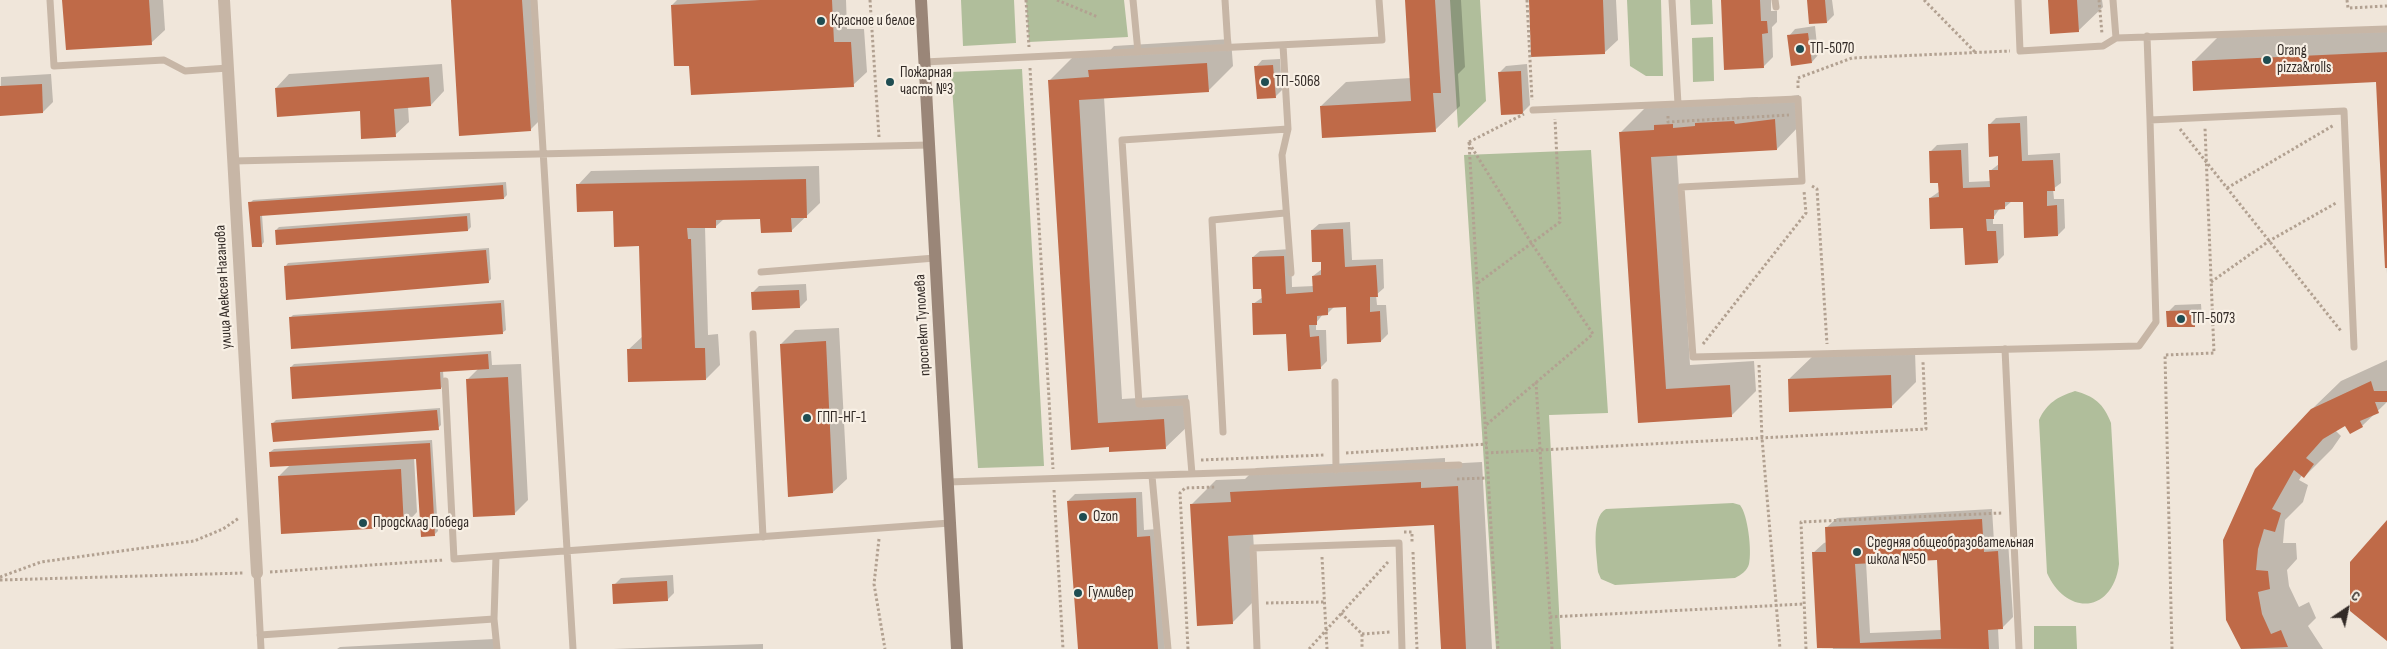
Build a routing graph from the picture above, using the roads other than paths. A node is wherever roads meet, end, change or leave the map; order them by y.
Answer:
1 (50, 0) edge
2 (224, 0) edge
3 (534, 0) edge
4 (920, 0) edge
5 (1133, 0) edge
6 (1225, 0) edge
7 (1379, 0) edge
8 (1672, 0) edge
9 (2018, 0) edge
10 (2113, 0) edge
11 (2387, 29) edge
12 (2147, 36) junction
13 (2116, 38) junction
14 (1284, 45) junction
15 (1228, 48) junction
16 (1138, 52) junction
17 (924, 62) junction
18 (228, 68) junction
19 (1678, 104) junction
20 (1533, 110) road end
21 (2150, 120) junction
22 (1288, 129) junction
23 (929, 145) junction
24 (544, 154) junction
25 (233, 160) junction
26 (1285, 213) junction
27 (935, 258) junction
28 (761, 272) dead end
29 (1291, 273) dead end
30 (753, 334) dead end
31 (2354, 347) road end
32 (2005, 350) junction
33 (445, 381) dead end
34 (1335, 382) dead end
35 (1223, 432) dead end
36 (1459, 465) dead end
37 (1336, 470) junction
38 (1192, 474) junction
39 (1152, 476) junction
40 (948, 482) junction
41 (950, 523) junction
42 (763, 537) junction
43 (566, 551) junction
44 (496, 556) junction
45 (257, 573) joint
46 (494, 618) junction
47 (260, 634) junction
48 (261, 649) edge
49 (497, 649) edge
50 (573, 649) edge
51 (957, 649) edge
52 (1168, 649) edge
53 (1257, 649) edge
54 (1402, 649) edge
55 (2020, 649) edge

1 - 18 lane
2 - 18 street, улица Алексея Наганова
3 - 24 lane
4 - 17 main road, проспект Туполева
5 - 16 lane
6 - 15 lane
7 - 14 lane
8 - 19 lane
9 - 13 lane
10 - 13 lane
11 - 12 lane
12 - 13 lane
12 - 21 lane
14 - 15 lane
14 - 22 lane
15 - 16 lane
16 - 17 lane
17 - 23 main road, проспект Туполева
18 - 25 street, улица Алексея Наганова
19 - 20 lane
19 - 32 lane
21 - 31 lane
21 - 32 lane
22 - 26 lane
22 - 38 lane
23 - 24 lane
23 - 27 main road, проспект Туполева
24 - 25 lane
24 - 43 lane
25 - 45 street, улица Алексея Наганова
26 - 29 lane
26 - 35 lane
27 - 28 lane
27 - 40 main road, проспект Туполева
30 - 42 lane
32 - 55 lane
33 - 44 lane
34 - 37 lane
36 - 37 lane
37 - 38 lane
38 - 39 lane
39 - 40 lane
39 - 52 lane
40 - 41 main road, проспект Туполева
41 - 42 lane
41 - 51 main road, проспект Туполева
42 - 43 lane
43 - 44 lane
43 - 50 lane
44 - 46 lane
45 - 47 lane
46 - 47 lane
46 - 49 lane
47 - 48 lane
53 - 54 lane

